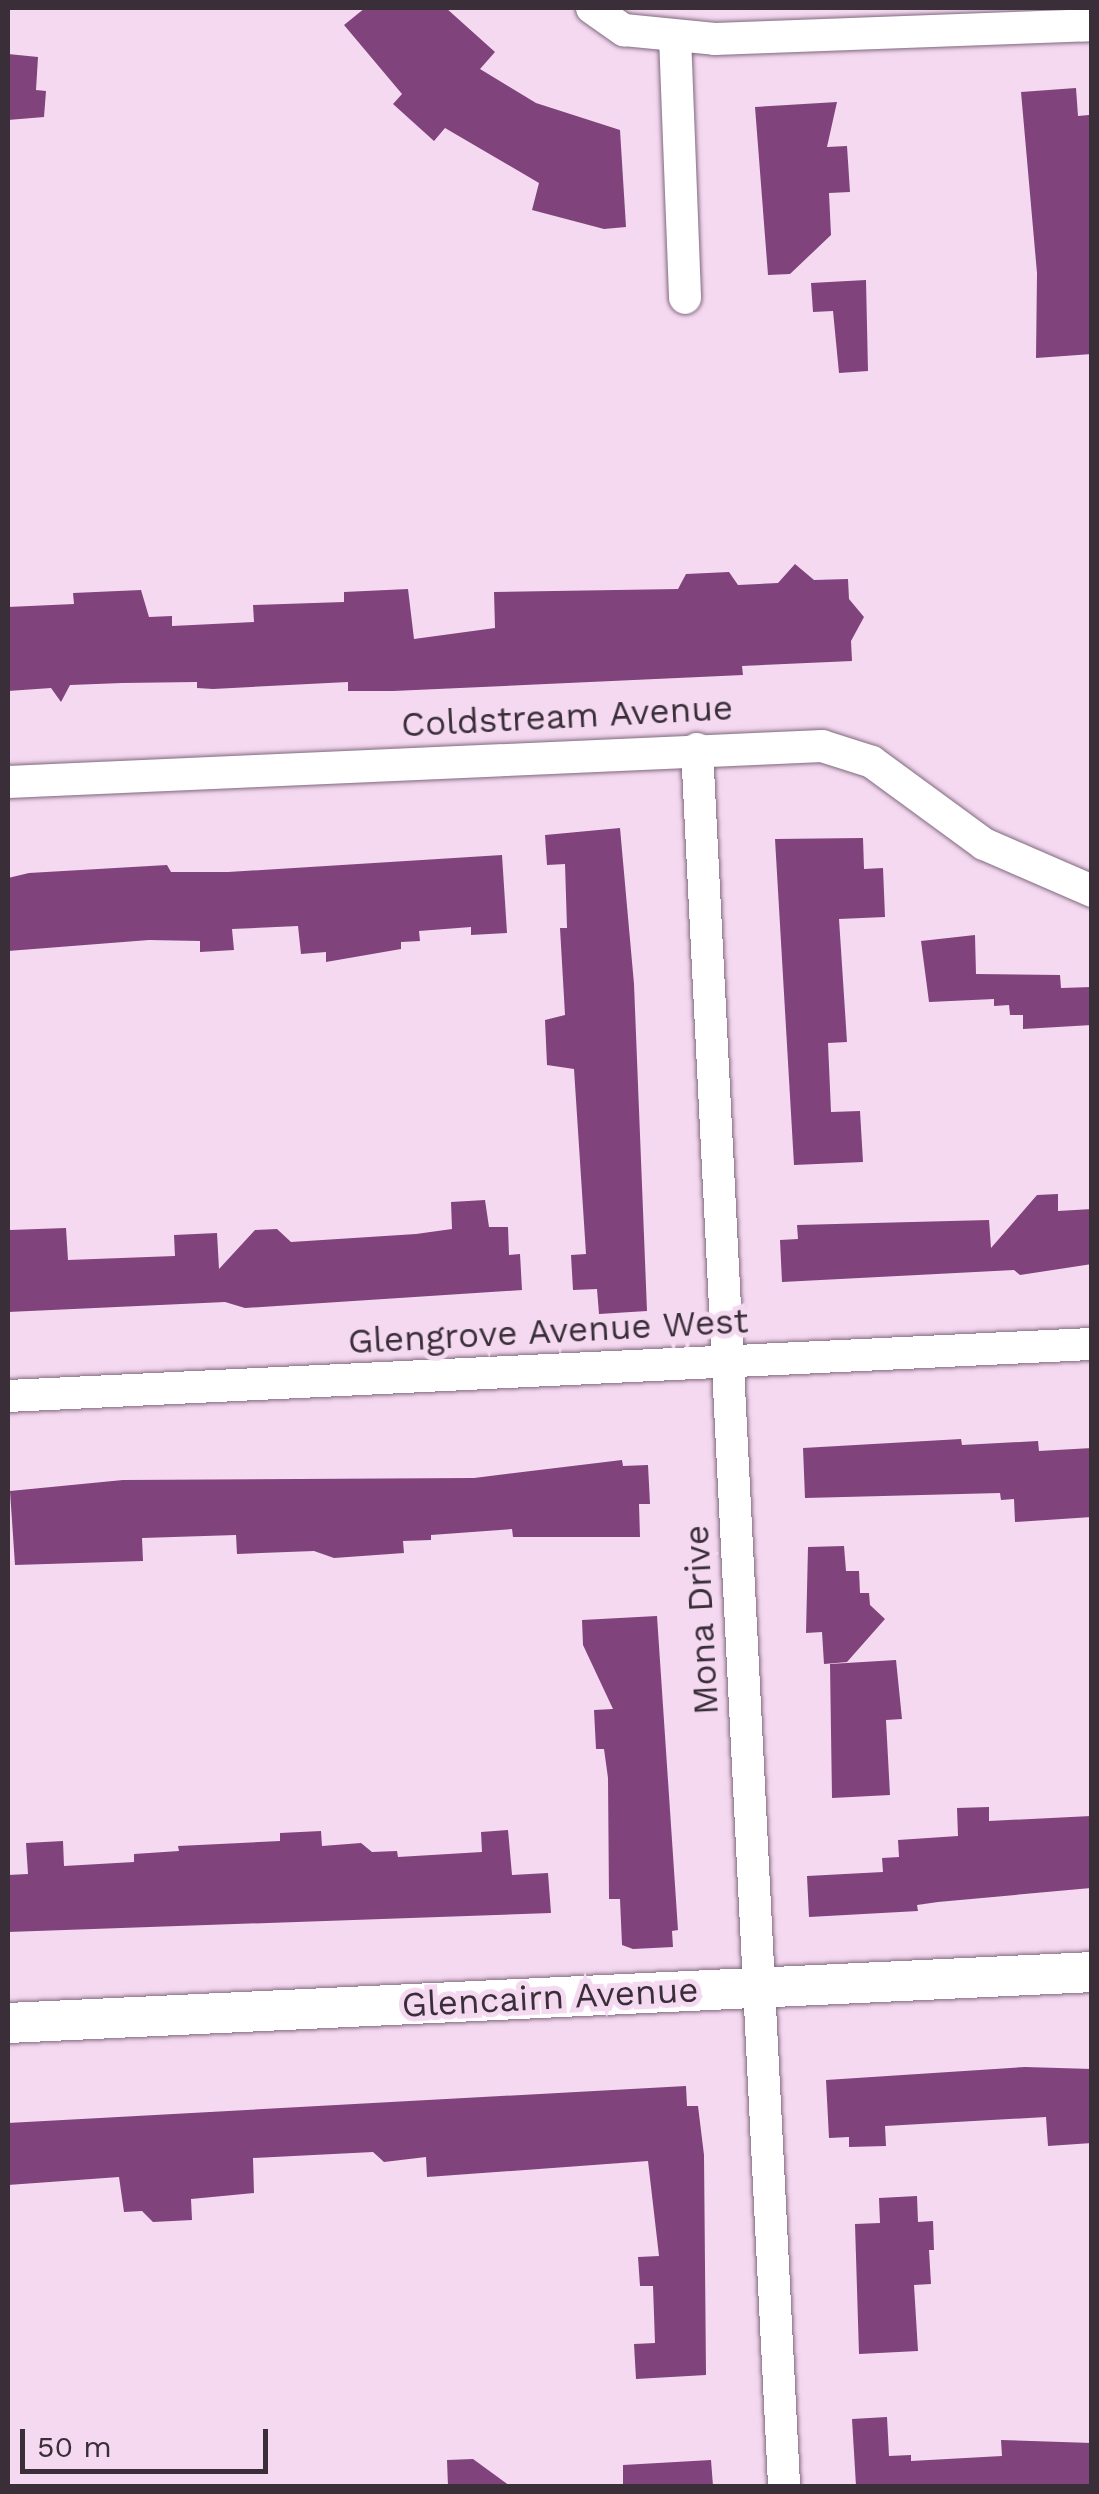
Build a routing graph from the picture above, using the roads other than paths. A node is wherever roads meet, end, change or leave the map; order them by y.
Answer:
1 (592, 8) edge
2 (1092, 25) edge
3 (674, 36) junction
4 (685, 298) dead end
5 (697, 750) junction
6 (8, 782) edge
7 (1092, 891) edge
8 (1092, 1344) edge
9 (728, 1362) junction
10 (8, 1396) edge
11 (1092, 1972) edge
12 (761, 1988) junction
13 (8, 2022) edge
14 (784, 2486) edge

1 - 3 street
2 - 3 street
3 - 4 street
5 - 6 street, Coldstream Avenue
5 - 7 street, Coldstream Avenue
5 - 9 street, Mona Drive
8 - 9 street, Glengrove Avenue West
9 - 10 street, Glengrove Avenue West
9 - 12 street, Mona Drive
11 - 12 street, Glencairn Avenue
12 - 13 street, Glencairn Avenue
12 - 14 street, Mona Drive

